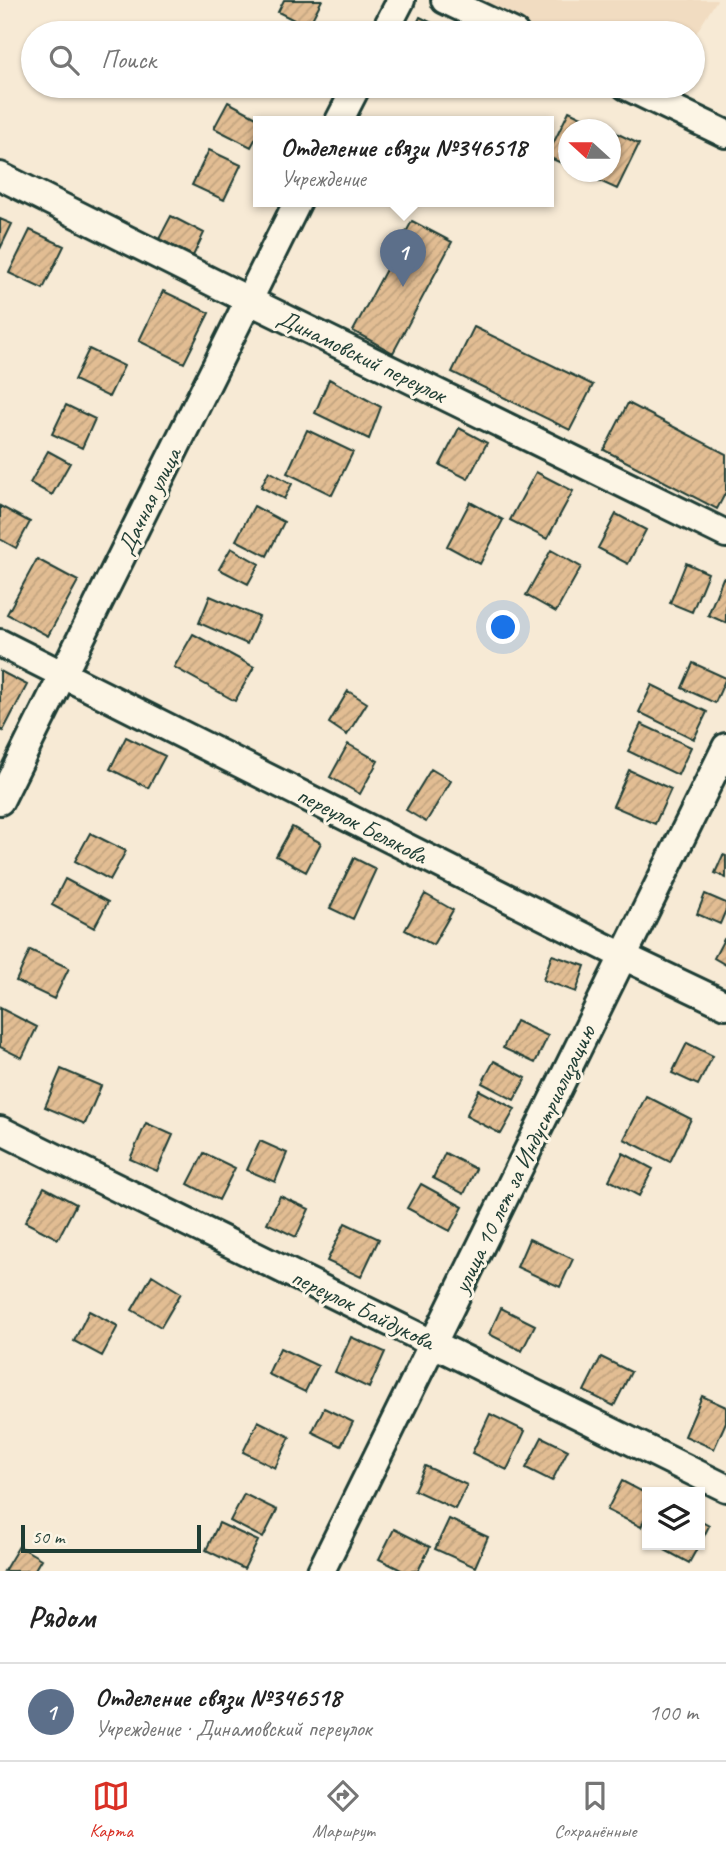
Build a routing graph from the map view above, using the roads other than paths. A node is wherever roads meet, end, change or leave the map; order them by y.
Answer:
1 (401, 0) edge
2 (446, 0) edge
3 (390, 21) edge
4 (490, 21) edge
5 (351, 98) edge
6 (650, 98) edge
7 (342, 116) edge
8 (726, 134) edge
9 (0, 176) edge
10 (295, 207) edge
11 (248, 300) junction
12 (726, 534) edge
13 (0, 643) edge
14 (63, 675) junction
15 (726, 747) edge
16 (0, 802) edge
17 (623, 957) junction
18 (726, 1005) edge
19 (0, 1130) edge
20 (433, 1344) junction
21 (726, 1488) edge
22 (321, 1571) edge

1 - 3 street
2 - 4 street
5 - 7 street
6 - 8 street
9 - 11 street, Динамовский переулок
10 - 11 street, Дачная улица
11 - 12 street, Динамовский переулок
11 - 14 street, Дачная улица
13 - 14 street, переулок Белякова
14 - 16 street, Дачная улица
14 - 17 street, переулок Белякова
15 - 17 street, улица 10 лет за Индустриализацию
17 - 18 street, переулок Белякова
17 - 20 street, улица 10 лет за Индустриализацию
19 - 20 street, переулок Байдукова
20 - 21 street, переулок Байдукова
20 - 22 street, улица 10 лет за Индустриализацию

